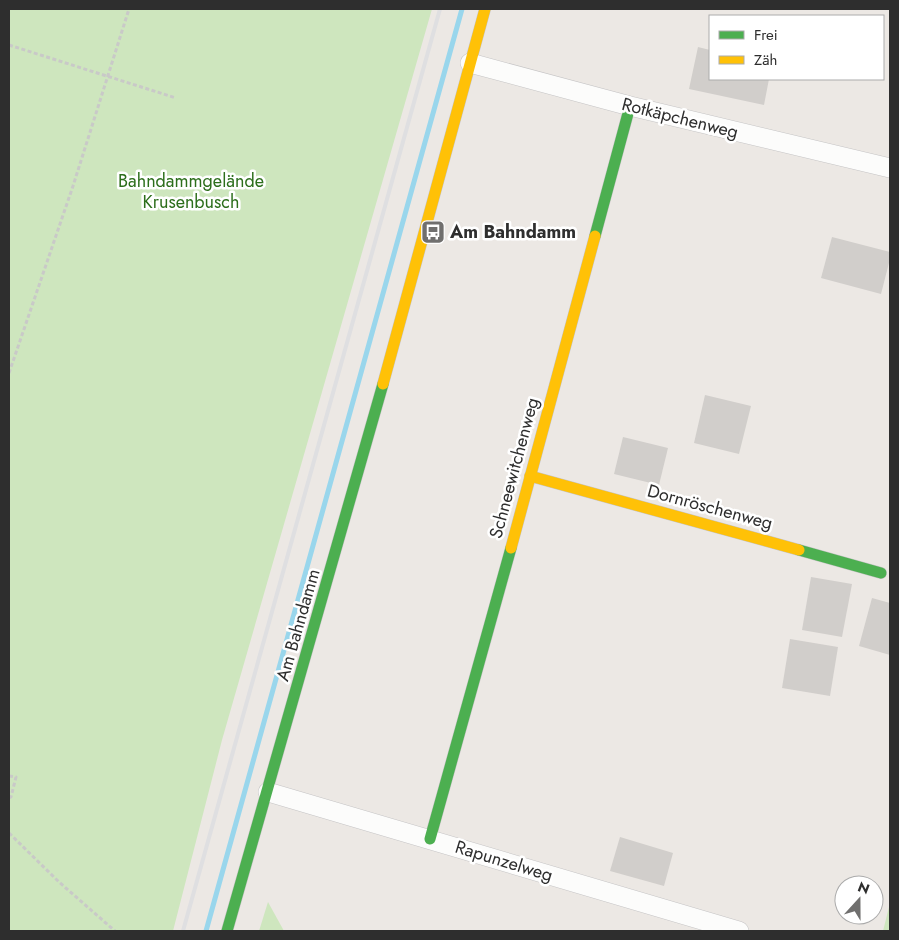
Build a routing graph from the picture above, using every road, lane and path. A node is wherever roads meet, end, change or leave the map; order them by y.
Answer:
1 (129, 9) edge
2 (485, 9) edge
3 (9, 46) edge
4 (470, 63) junction
5 (108, 75) junction
6 (176, 98) dead end
7 (630, 106) junction
8 (890, 168) edge
9 (9, 373) edge
10 (530, 476) junction
11 (881, 573) dead end
12 (9, 776) edge
13 (268, 792) junction
14 (9, 798) edge
15 (9, 833) edge
16 (430, 839) junction
17 (115, 931) edge
18 (227, 931) edge
19 (739, 931) edge

1 - 5 path
2 - 4 street, Am Bahndamm
3 - 5 path
4 - 7 street, Rotkäpchenweg
4 - 13 street, Am Bahndamm
5 - 6 path
5 - 9 path
7 - 8 street, Rotkäpchenweg
7 - 10 street, Schneewitchenweg
10 - 11 street, Dornröschenweg
10 - 16 street, Schneewitchenweg
12 - 14 path
13 - 16 street, Rapunzelweg
13 - 18 street, Am Bahndamm
15 - 17 path
16 - 19 street, Rapunzelweg

